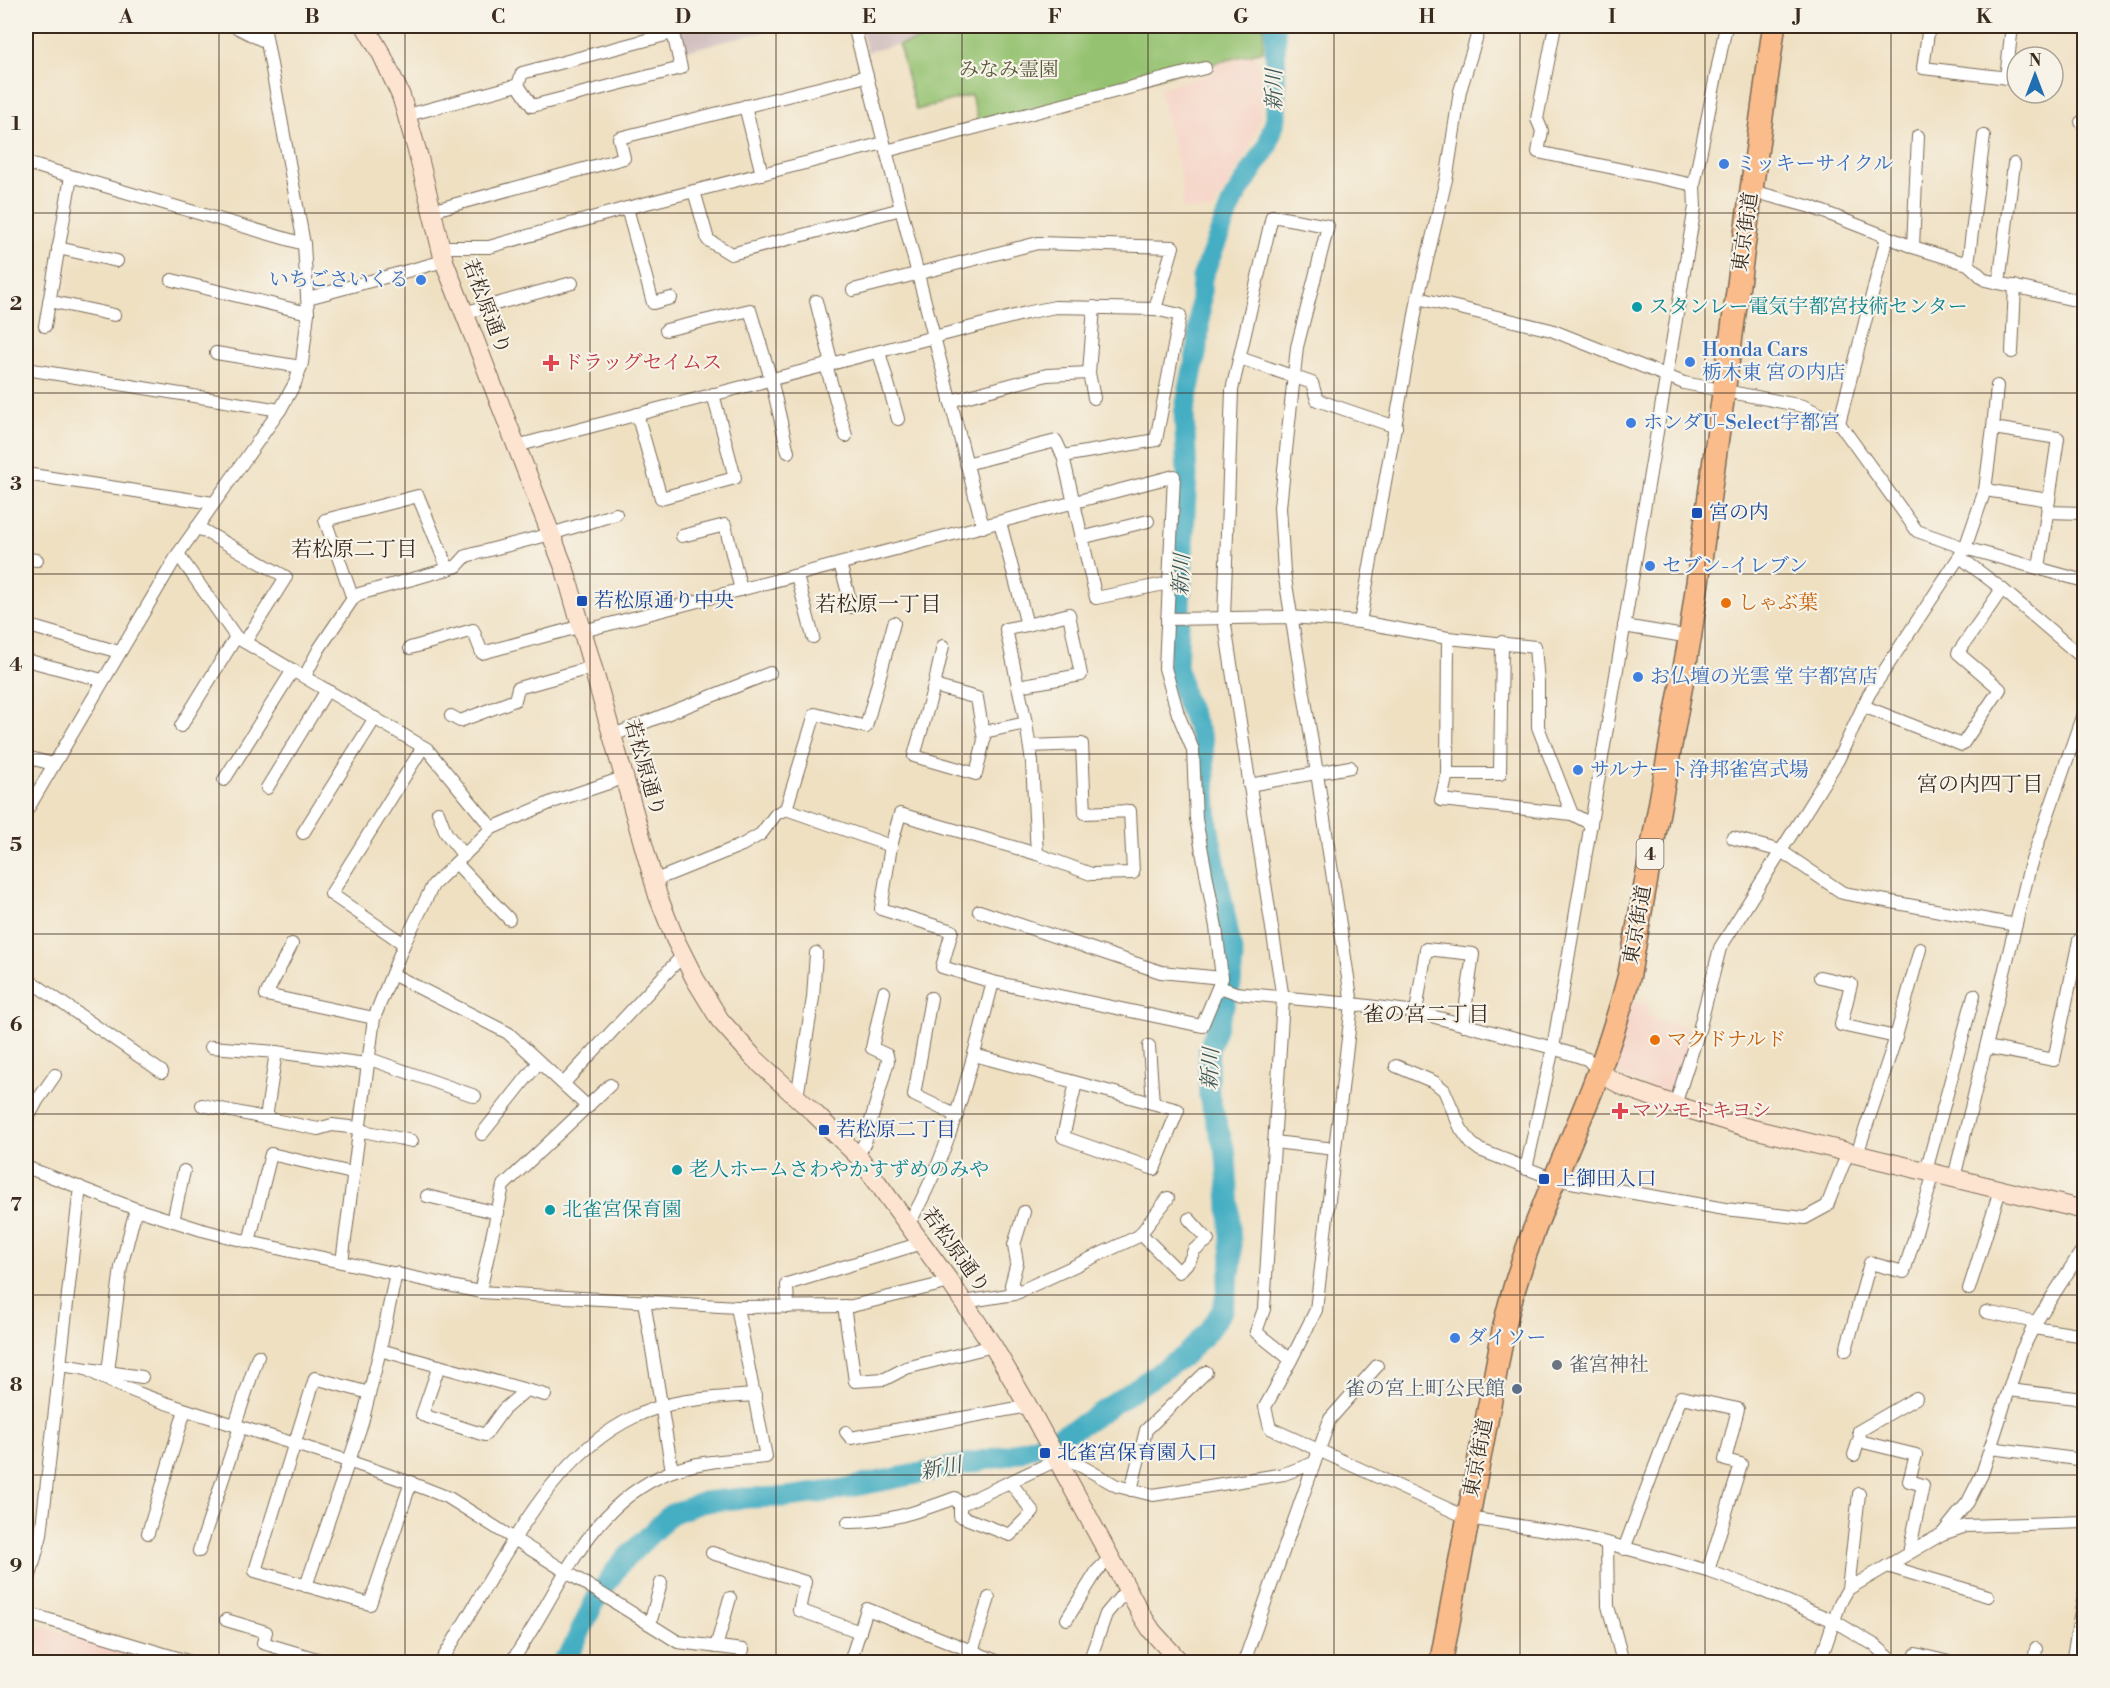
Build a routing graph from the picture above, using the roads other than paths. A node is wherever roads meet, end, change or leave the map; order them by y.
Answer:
1 (234, 26) edge
2 (264, 26) edge
3 (365, 26) edge
4 (854, 26) edge
5 (1480, 26) edge
6 (1555, 26) edge
7 (1726, 26) edge
8 (1774, 26) edge
9 (1929, 26) edge
10 (2012, 26) edge
11 (266, 42) junction
12 (2012, 45) edge
13 (1205, 68) dead end
14 (867, 76) junction
15 (2005, 78) edge
16 (518, 85) junction
17 (745, 106) junction
18 (408, 115) junction
19 (1918, 136) dead end
20 (1984, 136) dead end
21 (885, 147) junction
22 (26, 164) edge
23 (2014, 164) dead end
24 (762, 174) junction
25 (70, 177) junction
26 (1694, 185) junction
27 (694, 191) junction
28 (1752, 191) junction
29 (627, 208) junction
30 (901, 209) junction
31 (431, 211) junction
32 (1887, 237) junction
33 (304, 244) junction
34 (1913, 247) junction
35 (58, 248) junction
36 (442, 254) junction
37 (117, 261) dead end
38 (1968, 264) junction
39 (918, 274) junction
40 (172, 280) dead end
41 (572, 283) dead end
42 (1999, 283) junction
43 (2015, 286) junction
44 (853, 290) dead end
45 (308, 298) junction
46 (671, 298) dead end
47 (1418, 298) junction
48 (49, 301) junction
49 (816, 301) dead end
50 (2085, 302) edge
51 (1094, 307) junction
52 (1155, 309) junction
53 (462, 313) junction
54 (308, 314) junction
55 (114, 315) dead end
56 (45, 326) dead end
57 (666, 330) dead end
58 (933, 338) junction
59 (879, 352) junction
60 (2012, 352) dead end
61 (216, 353) dead end
62 (1240, 357) junction
63 (829, 364) junction
64 (301, 367) junction
65 (26, 369) edge
66 (1089, 373) junction
67 (1294, 375) junction
68 (1666, 376) junction
69 (771, 380) junction
70 (1997, 386) dead end
71 (1723, 392) junction
72 (713, 394) junction
73 (1094, 398) dead end
74 (950, 401) junction
75 (280, 410) junction
76 (637, 414) junction
77 (898, 419) dead end
78 (1839, 423) junction
79 (1396, 427) junction
80 (1993, 428) junction
81 (846, 436) dead end
82 (516, 446) junction
83 (788, 452) dead end
84 (1063, 456) junction
85 (966, 464) junction
86 (26, 474) edge
87 (1985, 490) junction
88 (1072, 502) junction
89 (213, 503) junction
90 (2048, 506) junction
91 (2085, 513) edge
92 (616, 514) dead end
93 (1148, 521) dead end
94 (1000, 522) junction
95 (197, 527) junction
96 (983, 527) junction
97 (551, 534) junction
98 (682, 536) dead end
99 (1081, 538) junction
100 (1962, 552) junction
101 (178, 554) junction
102 (840, 564) junction
103 (2039, 568) junction
104 (448, 569) junction
105 (797, 576) junction
106 (2085, 581) edge
107 (1168, 583) junction
108 (2002, 589) junction
109 (741, 590) junction
110 (353, 599) junction
111 (852, 607) dead end
112 (1290, 617) junction
113 (1174, 619) junction
114 (1224, 619) junction
115 (1360, 622) junction
116 (894, 623) dead end
117 (26, 625) edge
118 (1028, 625) junction
119 (1624, 626) junction
120 (582, 628) junction
121 (813, 637) dead end
122 (1690, 637) junction
123 (1448, 638) junction
124 (241, 640) junction
125 (1502, 642) junction
126 (943, 646) dead end
127 (410, 648) dead end
128 (119, 652) junction
129 (26, 660) edge
130 (2085, 660) edge
131 (593, 667) junction
132 (293, 670) junction
133 (770, 673) dead end
134 (305, 676) junction
135 (102, 680) junction
136 (934, 686) junction
137 (1018, 686) junction
138 (327, 690) junction
139 (1863, 706) junction
140 (2085, 711) edge
141 (451, 716) dead end
142 (375, 718) junction
143 (1026, 723) junction
144 (181, 726) dead end
145 (984, 732) junction
146 (612, 736) junction
147 (1030, 746) junction
148 (423, 747) junction
149 (26, 757) edge
150 (53, 764) junction
151 (1350, 767) dead end
152 (1317, 772) junction
153 (1447, 774) junction
154 (623, 778) junction
155 (224, 780) dead end
156 (1249, 785) junction
157 (267, 788) dead end
158 (786, 809) junction
159 (26, 812) edge
160 (438, 812) dead end
161 (1572, 814) junction
162 (1591, 824) junction
163 (492, 828) junction
164 (303, 833) dead end
165 (1733, 837) dead end
166 (891, 846) junction
167 (1780, 851) junction
168 (1037, 854) junction
169 (460, 859) junction
170 (653, 880) junction
171 (979, 911) dead end
172 (509, 919) dead end
173 (2016, 925) junction
174 (2079, 940) dead end
175 (292, 944) dead end
176 (404, 944) junction
177 (1920, 949) dead end
178 (816, 953) dead end
179 (683, 955) junction
180 (392, 974) junction
181 (1820, 977) dead end
182 (26, 978) edge
183 (993, 982) junction
184 (1226, 987) junction
185 (884, 992) dead end
186 (1974, 995) dead end
187 (931, 998) dead end
188 (1283, 999) junction
189 (1352, 1004) junction
190 (1416, 1012) junction
191 (374, 1018) junction
192 (1463, 1025) junction
193 (1896, 1037) junction
194 (1149, 1046) dead end
195 (212, 1047) dead end
196 (1986, 1047) junction
197 (1553, 1048) junction
198 (276, 1052) junction
199 (974, 1055) junction
200 (367, 1061) junction
201 (539, 1062) junction
202 (1396, 1066) dead end
203 (1599, 1071) junction
204 (162, 1072) dead end
205 (55, 1075) dead end
206 (564, 1083) junction
207 (1076, 1083) junction
208 (610, 1085) dead end
209 (475, 1096) dead end
210 (797, 1097) junction
211 (1153, 1103) junction
212 (202, 1105) dead end
213 (1675, 1105) junction
214 (588, 1107) junction
215 (957, 1116) junction
216 (266, 1118) junction
217 (26, 1122) edge
218 (358, 1129) junction
219 (482, 1134) dead end
220 (412, 1141) dead end
221 (1274, 1142) junction
222 (1335, 1149) junction
223 (1852, 1153) junction
224 (858, 1156) junction
225 (26, 1167) edge
226 (1526, 1169) junction
227 (184, 1171) dead end
228 (1930, 1172) junction
229 (352, 1173) junction
230 (1954, 1178) junction
231 (1554, 1179) junction
232 (80, 1187) junction
233 (2000, 1190) junction
234 (427, 1196) dead end
235 (1168, 1198) dead end
236 (136, 1209) junction
237 (2085, 1210) edge
238 (1024, 1212) dead end
239 (498, 1213) junction
240 (1189, 1219) dead end
241 (173, 1221) junction
242 (908, 1225) junction
243 (1141, 1234) junction
244 (249, 1242) junction
245 (922, 1243) junction
246 (2085, 1248) edge
247 (342, 1262) junction
248 (396, 1273) junction
249 (950, 1282) junction
250 (1969, 1289) dead end
251 (480, 1292) junction
252 (1019, 1292) junction
253 (644, 1301) junction
254 (964, 1302) junction
255 (844, 1306) junction
256 (737, 1307) junction
257 (788, 1307) junction
258 (1986, 1312) dead end
259 (2035, 1325) junction
260 (2085, 1336) edge
261 (993, 1346) junction
262 (380, 1350) junction
263 (1846, 1350) dead end
264 (258, 1356) dead end
265 (1292, 1360) junction
266 (60, 1365) junction
267 (440, 1366) junction
268 (1377, 1366) dead end
269 (86, 1369) junction
270 (108, 1372) junction
271 (1206, 1372) dead end
272 (142, 1377) dead end
273 (526, 1389) junction
274 (2009, 1390) junction
275 (369, 1393) junction
276 (545, 1395) dead end
277 (755, 1395) junction
278 (1916, 1398) dead end
279 (2085, 1399) edge
280 (1028, 1406) junction
281 (661, 1407) junction
282 (185, 1410) junction
283 (237, 1426) junction
284 (846, 1432) dead end
285 (1859, 1441) junction
286 (295, 1445) junction
287 (1050, 1447) junction
288 (1990, 1448) junction
289 (1319, 1449) junction
290 (1854, 1455) dead end
291 (2085, 1460) edge
292 (348, 1462) junction
293 (1314, 1464) junction
294 (672, 1471) junction
295 (411, 1482) junction
296 (1011, 1483) junction
297 (1131, 1490) junction
298 (1859, 1494) dead end
299 (960, 1505) junction
300 (1468, 1518) junction
301 (848, 1522) dead end
302 (2085, 1522) edge
303 (148, 1533) dead end
304 (1942, 1534) junction
305 (514, 1538) junction
306 (1607, 1543) junction
307 (1624, 1549) junction
308 (200, 1551) dead end
309 (712, 1553) dead end
310 (1910, 1553) junction
311 (1110, 1558) junction
312 (1887, 1566) junction
313 (567, 1571) junction
314 (1708, 1572) junction
315 (661, 1583) dead end
316 (27, 1585) edge
317 (306, 1586) junction
318 (1127, 1589) junction
319 (1848, 1589) junction
320 (1988, 1596) dead end
321 (2085, 1596) edge
322 (730, 1598) dead end
323 (989, 1599) dead end
324 (26, 1612) edge
325 (1067, 1619) dead end
326 (226, 1620) dead end
327 (1834, 1621) junction
328 (650, 1624) junction
329 (860, 1632) junction
330 (716, 1647) junction
331 (2036, 1649) dead end
332 (743, 1650) dead end
333 (972, 1652) junction
334 (1916, 1654) dead end
335 (311, 1660) edge
336 (191, 1662) edge
337 (327, 1662) edge
338 (441, 1662) edge
339 (511, 1662) edge
340 (850, 1662) edge
341 (999, 1662) edge
342 (1089, 1662) edge
343 (1180, 1662) edge
344 (1244, 1662) edge
345 (1441, 1662) edge
346 (1623, 1662) edge
347 (1820, 1662) edge
348 (1894, 1662) edge
349 (1949, 1662) edge
350 (2034, 1662) edge
351 (2072, 1662) edge

1 - 11 street
2 - 11 street
3 - 18 street, 若松原通り
4 - 14 street
5 - 47 street
6 - 26 street
7 - 26 street
8 - 28 highway, 東京街道 / 4
9 - 15 street
10 - 12 street
11 - 33 street
13 - 21 street
14 - 17 street
14 - 21 street
16 - 16 street
16 - 18 street
17 - 24 street
17 - 31 street
18 - 31 street, 若松原通り
19 - 34 street
20 - 38 street
21 - 24 street
21 - 30 street
22 - 25 street
23 - 42 street
24 - 27 street
25 - 33 street
25 - 35 street
26 - 68 street
27 - 29 street
27 - 30 street
28 - 32 street
28 - 71 highway, 東京街道 / 4
29 - 36 street
29 - 46 street
30 - 39 street
31 - 36 street, 若松原通り
32 - 34 street
32 - 78 street
33 - 45 street
34 - 38 street
35 - 37 street
35 - 48 street
36 - 45 street
36 - 53 street, 若松原通り
38 - 42 street
39 - 44 street
39 - 52 street
39 - 58 street
40 - 54 street
41 - 53 street
42 - 43 street
43 - 50 street
43 - 60 street
45 - 54 street
47 - 68 street
47 - 79 street
48 - 55 street
48 - 56 street
49 - 63 street
51 - 52 street
51 - 58 street
51 - 66 street
52 - 84 street
53 - 82 street, 若松原通り
54 - 64 street
57 - 69 street
58 - 59 street
58 - 74 street
59 - 63 street
59 - 77 street
61 - 64 street
62 - 67 street
62 - 67 street
62 - 114 street
63 - 69 street
63 - 81 street
64 - 75 street
65 - 75 street
66 - 73 street
66 - 74 street
67 - 79 street
67 - 112 street
68 - 71 street
68 - 119 street
69 - 72 street
69 - 83 street
70 - 80 street
71 - 78 street
71 - 122 highway, 東京街道 / 4
72 - 76 street
72 - 76 street
74 - 85 street
75 - 89 street
76 - 82 street
78 - 100 street
79 - 115 street
80 - 87 street
80 - 90 street
82 - 97 street, 若松原通り
84 - 85 street
84 - 88 street
85 - 96 street
86 - 89 street
87 - 90 street
87 - 100 street
88 - 94 street
88 - 99 street
88 - 107 street
89 - 95 street
90 - 91 street
90 - 103 street
92 - 97 street
93 - 99 street
94 - 96 street
94 - 118 street
95 - 101 street
95 - 124 street
96 - 102 street
97 - 104 street
97 - 120 street, 若松原通り
98 - 109 street
99 - 107 street
100 - 103 street
100 - 108 street
100 - 139 street
101 - 124 street
101 - 128 street
102 - 105 street
102 - 111 street
103 - 106 street
104 - 110 street
104 - 110 street
105 - 109 street
105 - 121 street
107 - 113 street
108 - 130 street
108 - 139 street
109 - 120 street
110 - 134 street
112 - 114 street
112 - 115 street
112 - 152 street
113 - 114 street
113 - 184 street
114 - 156 street
115 - 123 street
116 - 158 street
117 - 128 street
118 - 137 street
118 - 137 street
119 - 122 street
119 - 162 street
120 - 127 street
120 - 131 street, 若松原通り
122 - 203 highway, 東京街道 / 4
123 - 125 street
123 - 153 street
124 - 132 street
124 - 144 street
125 - 153 street
125 - 161 street
126 - 136 street
128 - 135 street
129 - 135 street
131 - 141 street
131 - 146 street, 若松原通り
132 - 134 street
132 - 155 street
133 - 146 street
134 - 138 street
135 - 150 street
136 - 145 street
136 - 145 street
137 - 143 street
138 - 142 street
138 - 157 street
139 - 167 street
140 - 173 street
142 - 148 street
142 - 164 street
143 - 145 street
143 - 147 street
146 - 154 street, 若松原通り
147 - 168 street
147 - 168 street
148 - 163 street
148 - 176 street
149 - 150 street
150 - 159 street
151 - 152 street
152 - 156 street
152 - 189 street
153 - 161 street
154 - 163 street
154 - 170 street, 若松原通り
156 - 188 street
158 - 166 street
158 - 170 street
160 - 169 street
161 - 162 street
162 - 197 street
163 - 169 street
165 - 167 street
166 - 168 street
166 - 183 street
167 - 173 street
167 - 213 street
169 - 172 street
169 - 176 street
170 - 179 street, 若松原通り
171 - 184 street
173 - 196 street
174 - 196 street
175 - 191 street
176 - 180 street
177 - 193 street
178 - 210 street
179 - 206 street
179 - 210 street, 若松原通り
180 - 191 street
180 - 201 street
181 - 193 street
182 - 204 street
183 - 184 street
183 - 199 street
184 - 188 street
185 - 224 street
186 - 228 street
187 - 215 street
188 - 189 street
188 - 221 street
189 - 190 street
189 - 222 street
190 - 192 street
190 - 192 street
191 - 200 street
192 - 197 street
193 - 223 street
194 - 211 street
195 - 198 street
196 - 230 street
197 - 203 street
197 - 226 street
198 - 200 street
198 - 216 street
199 - 207 street
199 - 215 street
200 - 209 street
200 - 218 street
201 - 206 street
201 - 219 street
202 - 226 street
203 - 213 street
203 - 231 highway, 東京街道 / 4
205 - 217 street
206 - 214 street
207 - 211 street
207 - 211 street
208 - 214 street
210 - 224 street, 若松原通り
212 - 216 street
213 - 223 street
214 - 239 street
215 - 242 street
216 - 218 street
218 - 220 street
218 - 229 street
221 - 222 street
221 - 265 street
222 - 265 street
223 - 228 street
223 - 231 street
224 - 242 street, 若松原通り
225 - 232 street
226 - 231 street
227 - 241 street
228 - 230 street
228 - 263 street
229 - 244 street
229 - 247 street
230 - 233 street
231 - 300 highway, 東京街道 / 4
232 - 236 street
232 - 266 street
233 - 237 street
233 - 250 street
234 - 239 street
235 - 243 street
236 - 241 street
236 - 270 street
238 - 252 street
239 - 251 street
240 - 243 street
241 - 244 street
242 - 245 street, 若松原通り
243 - 252 street
244 - 247 street
245 - 249 street, 若松原通り
245 - 257 street
246 - 259 street
247 - 248 street
248 - 251 street
248 - 262 street
249 - 254 street, 若松原通り
249 - 255 street
251 - 253 street
252 - 254 street
253 - 256 street
253 - 281 street
254 - 261 street, 若松原通り
255 - 257 street
255 - 261 street
256 - 257 street
256 - 277 street
258 - 259 street
259 - 260 street
259 - 274 street
261 - 280 street, 若松原通り
262 - 267 street
262 - 275 street
264 - 283 street
265 - 289 street
266 - 269 street
266 - 316 street
267 - 273 street
267 - 273 street
268 - 289 street
269 - 270 street
269 - 282 street
270 - 272 street
271 - 297 street
273 - 276 street
274 - 279 street
274 - 288 street
275 - 286 street
275 - 292 street
277 - 281 street
277 - 294 street
278 - 285 street
280 - 284 street
280 - 287 street, 若松原通り
281 - 294 street
281 - 305 street
282 - 283 street
282 - 303 street
283 - 286 street
283 - 308 street
285 - 290 street
285 - 310 street
286 - 292 street
286 - 317 street
287 - 296 street
287 - 297 street
287 - 311 street, 若松原通り
288 - 291 street
288 - 304 street
289 - 293 street
289 - 300 street
292 - 295 street
292 - 317 street
293 - 297 street
293 - 344 street
294 - 313 street
295 - 305 street
295 - 317 street
296 - 299 street
296 - 299 street
298 - 319 street
299 - 301 street
300 - 306 street
300 - 345 highway, 東京街道 / 4
302 - 304 street
304 - 310 street
305 - 313 street
305 - 338 street
306 - 307 street
306 - 346 street
307 - 314 street
307 - 314 street
309 - 329 street
310 - 312 street
311 - 318 street, 若松原通り
311 - 325 street
312 - 319 street
312 - 320 street
313 - 328 street
313 - 339 street
314 - 327 street
315 - 328 street
318 - 342 street
318 - 343 street, 若松原通り
319 - 327 street
321 - 351 street
322 - 330 street
323 - 333 street
324 - 336 street
326 - 335 street
327 - 347 street
327 - 348 street
328 - 330 street
329 - 333 street
329 - 340 street
330 - 332 street
331 - 350 street
333 - 341 street
334 - 349 street
335 - 337 street

